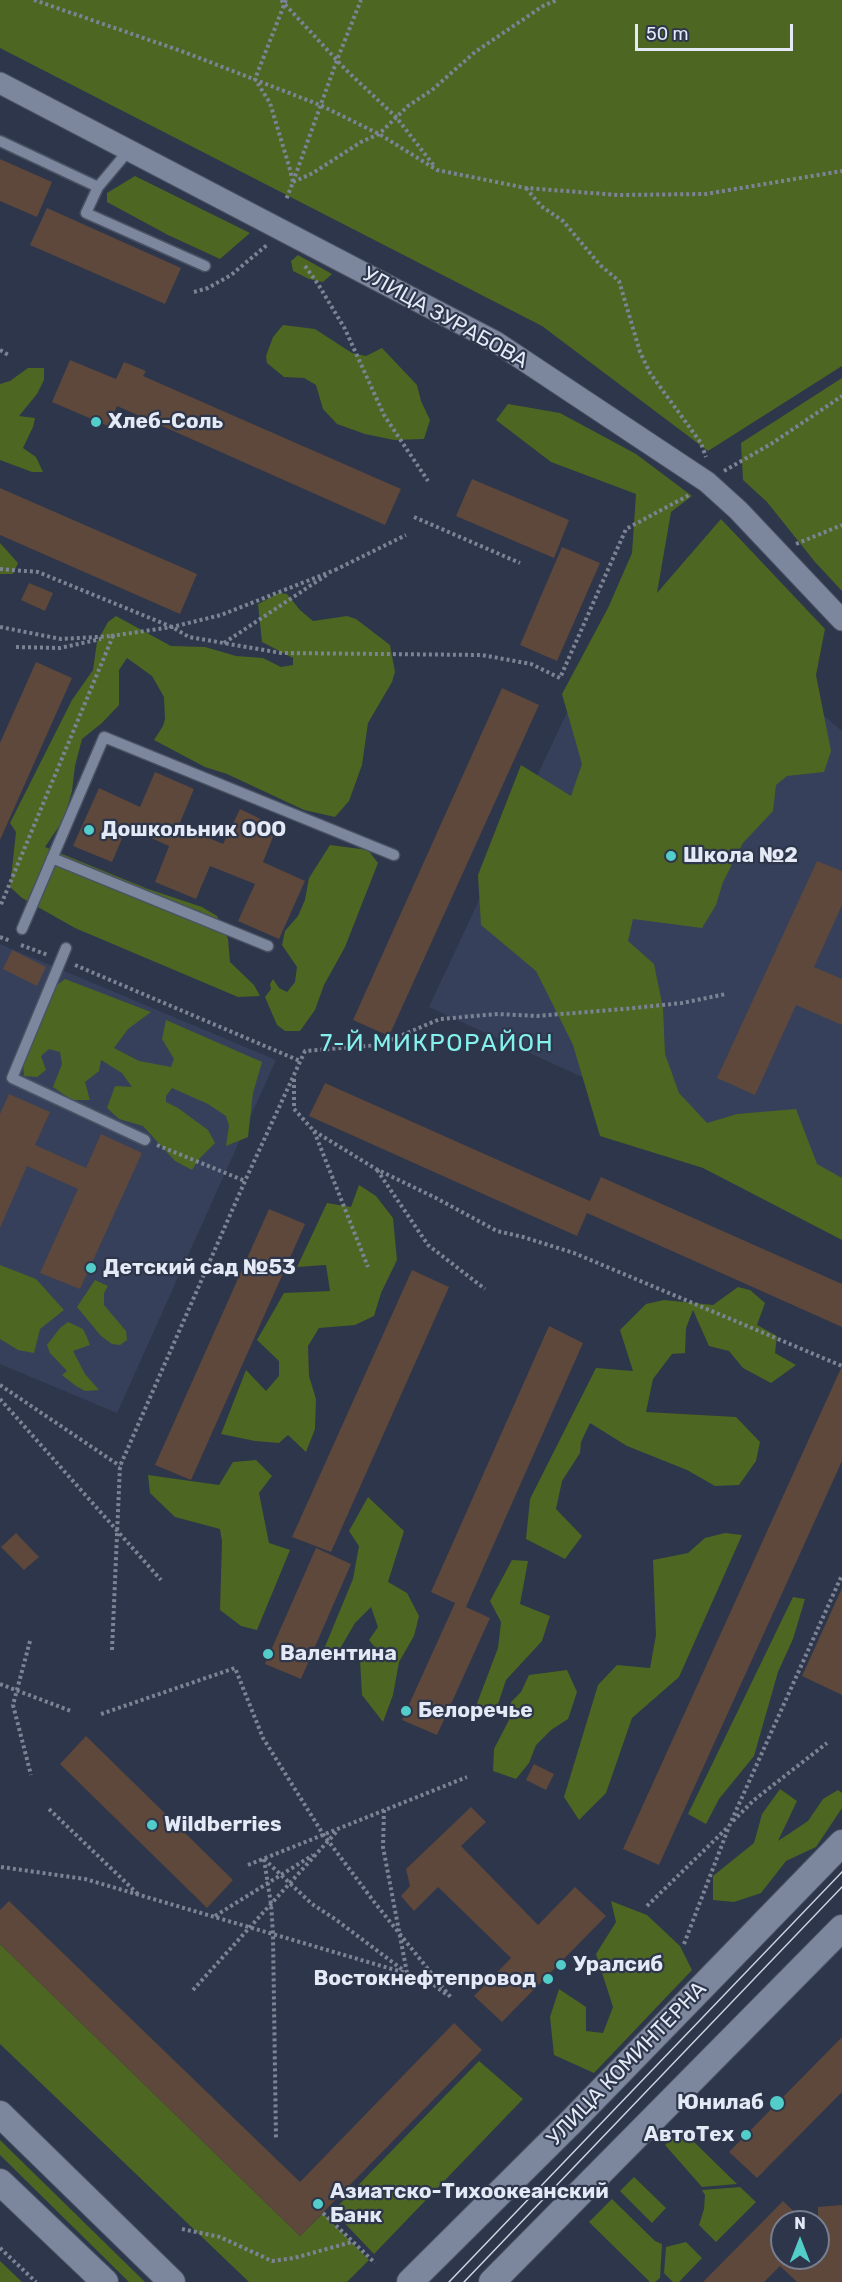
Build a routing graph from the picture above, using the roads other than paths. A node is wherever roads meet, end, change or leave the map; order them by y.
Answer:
1 (0, 82) edge
2 (0, 141) edge
3 (129, 150) junction
4 (98, 187) junction
5 (205, 266) dead end
6 (842, 620) edge
7 (394, 855) dead end
8 (52, 858) junction
9 (22, 929) dead end
10 (268, 946) dead end
11 (66, 948) dead end
12 (145, 1140) road end
13 (842, 1843) edge
14 (842, 1928) edge
15 (0, 2114) edge
16 (0, 2182) edge
17 (105, 2282) edge
18 (172, 2282) edge
19 (410, 2282) edge
20 (492, 2282) edge

1 - 3 street, УЛИЦА ЗУРАБОВА
2 - 4 lane
3 - 4 lane
3 - 6 street, УЛИЦА ЗУРАБОВА
4 - 5 lane
7 - 8 lane
8 - 9 lane
8 - 10 lane
11 - 12 lane
13 - 19 street, УЛИЦА КОМИНТЕРНА
14 - 20 street
15 - 18 street
16 - 17 street

